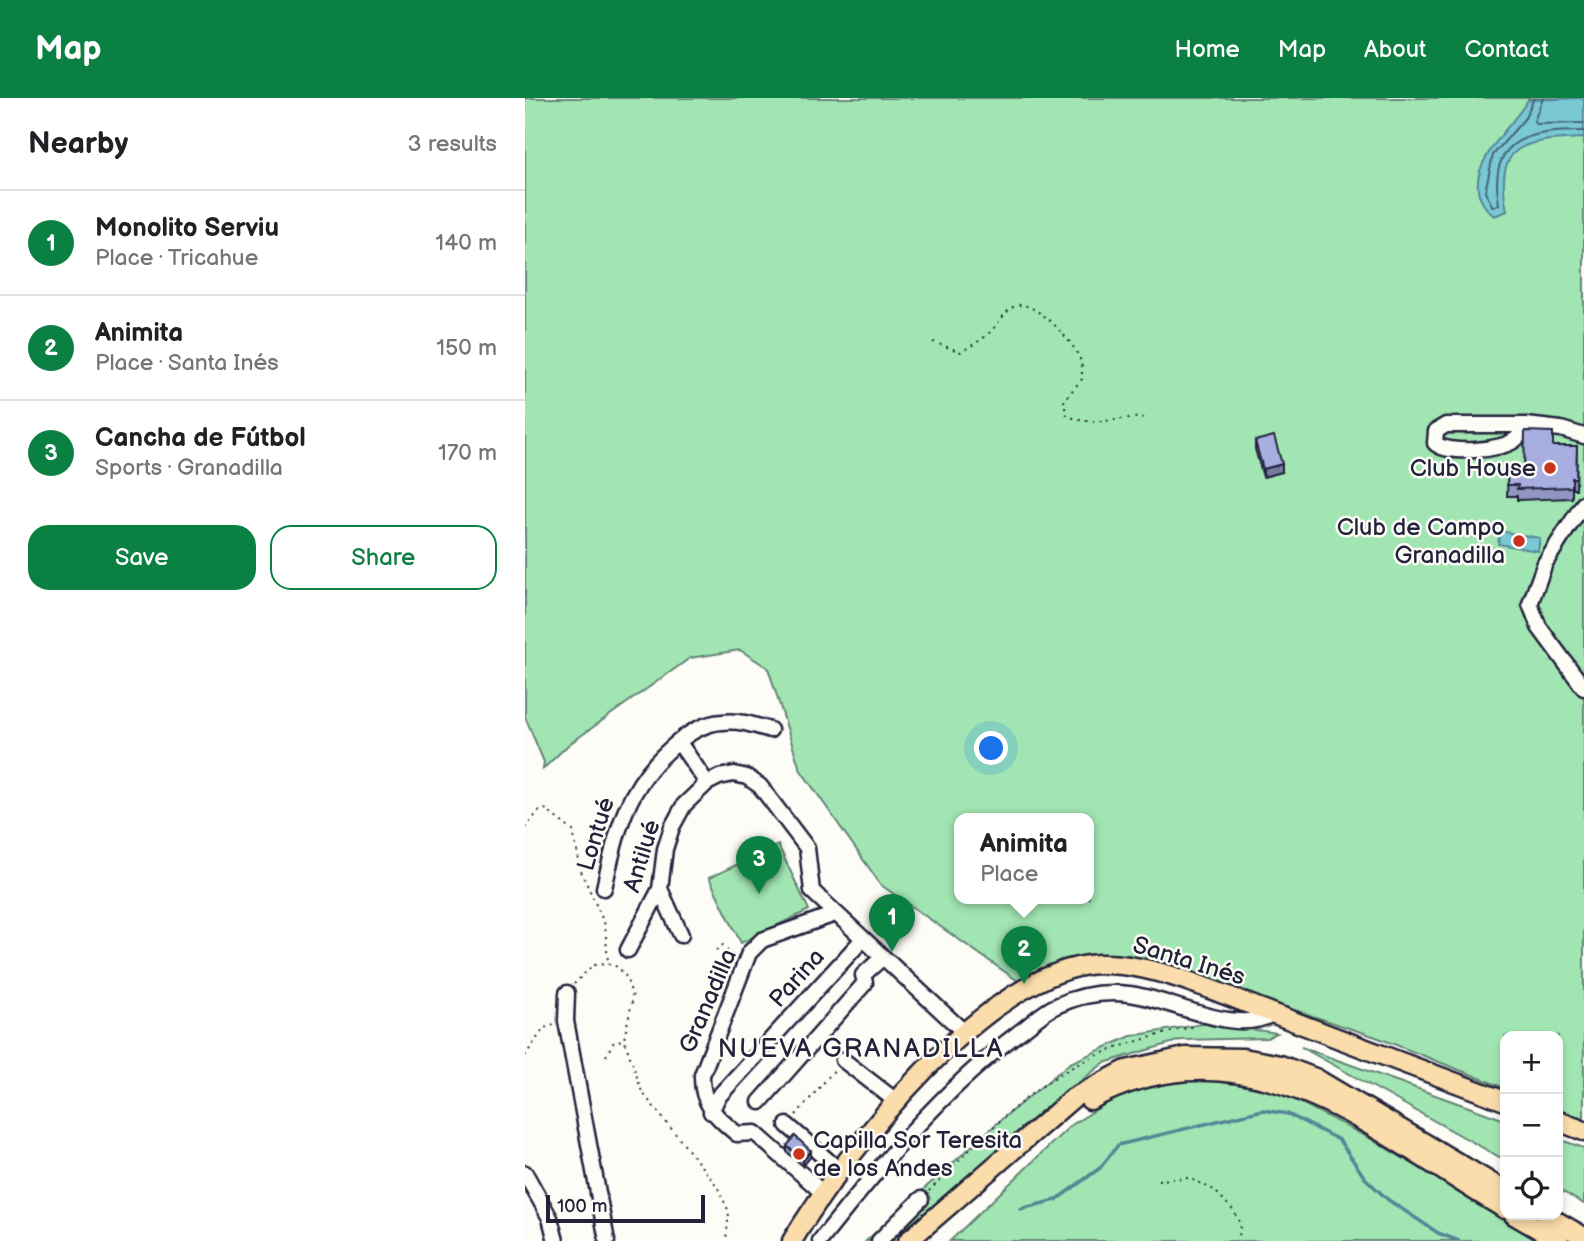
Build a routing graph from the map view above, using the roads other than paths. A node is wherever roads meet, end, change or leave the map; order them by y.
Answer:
1 (1526, 425) junction
2 (1584, 436) edge
3 (1584, 503) edge
4 (1584, 688) edge
5 (770, 730) dead end
6 (678, 741) junction
7 (707, 783) junction
8 (604, 888) dead end
9 (660, 888) junction
10 (835, 914) junction
11 (681, 935) dead end
12 (863, 939) junction
13 (628, 950) dead end
14 (882, 958) junction
15 (567, 993) road end
16 (1272, 1014) junction
17 (965, 1032) junction
18 (843, 1060) road end
19 (1500, 1099) edge
20 (896, 1101) junction
21 (760, 1102) dead end
22 (711, 1112) junction
23 (1563, 1123) edge
24 (787, 1125) road end
25 (1584, 1131) edge
26 (840, 1171) junction
27 (525, 1173) edge
28 (1500, 1188) edge
29 (823, 1193) junction
30 (921, 1199) dead end
31 (1500, 1206) edge
32 (1523, 1220) edge
33 (1555, 1220) edge
34 (1584, 1237) edge
35 (556, 1241) edge
36 (607, 1241) edge
37 (792, 1241) edge
38 (820, 1241) edge
39 (879, 1241) edge
40 (908, 1241) edge
41 (926, 1241) edge
42 (1559, 1241) edge

1 - 1 street
1 - 2 street
3 - 4 street
5 - 6 street, Lontué
6 - 7 street
6 - 8 street, Lontué
7 - 9 street, Antilué
7 - 10 street
9 - 11 street
9 - 13 street, Antilué
10 - 12 street
10 - 22 street, Granadilla
12 - 14 street
12 - 22 street, Parina
14 - 17 street
14 - 21 street
15 - 36 street
16 - 17 main road, Santa Inés
16 - 19 main road, Santa Inés
16 - 38 street
17 - 20 main road, Santa Inés
18 - 20 street
20 - 26 main road, Santa Inés
22 - 29 street
23 - 25 main road
24 - 26 street
26 - 29 main road, Santa Inés
27 - 35 street
28 - 40 main road
29 - 37 main road, Santa Inés
30 - 39 street
31 - 41 main road
32 - 42 main road
33 - 34 main road

